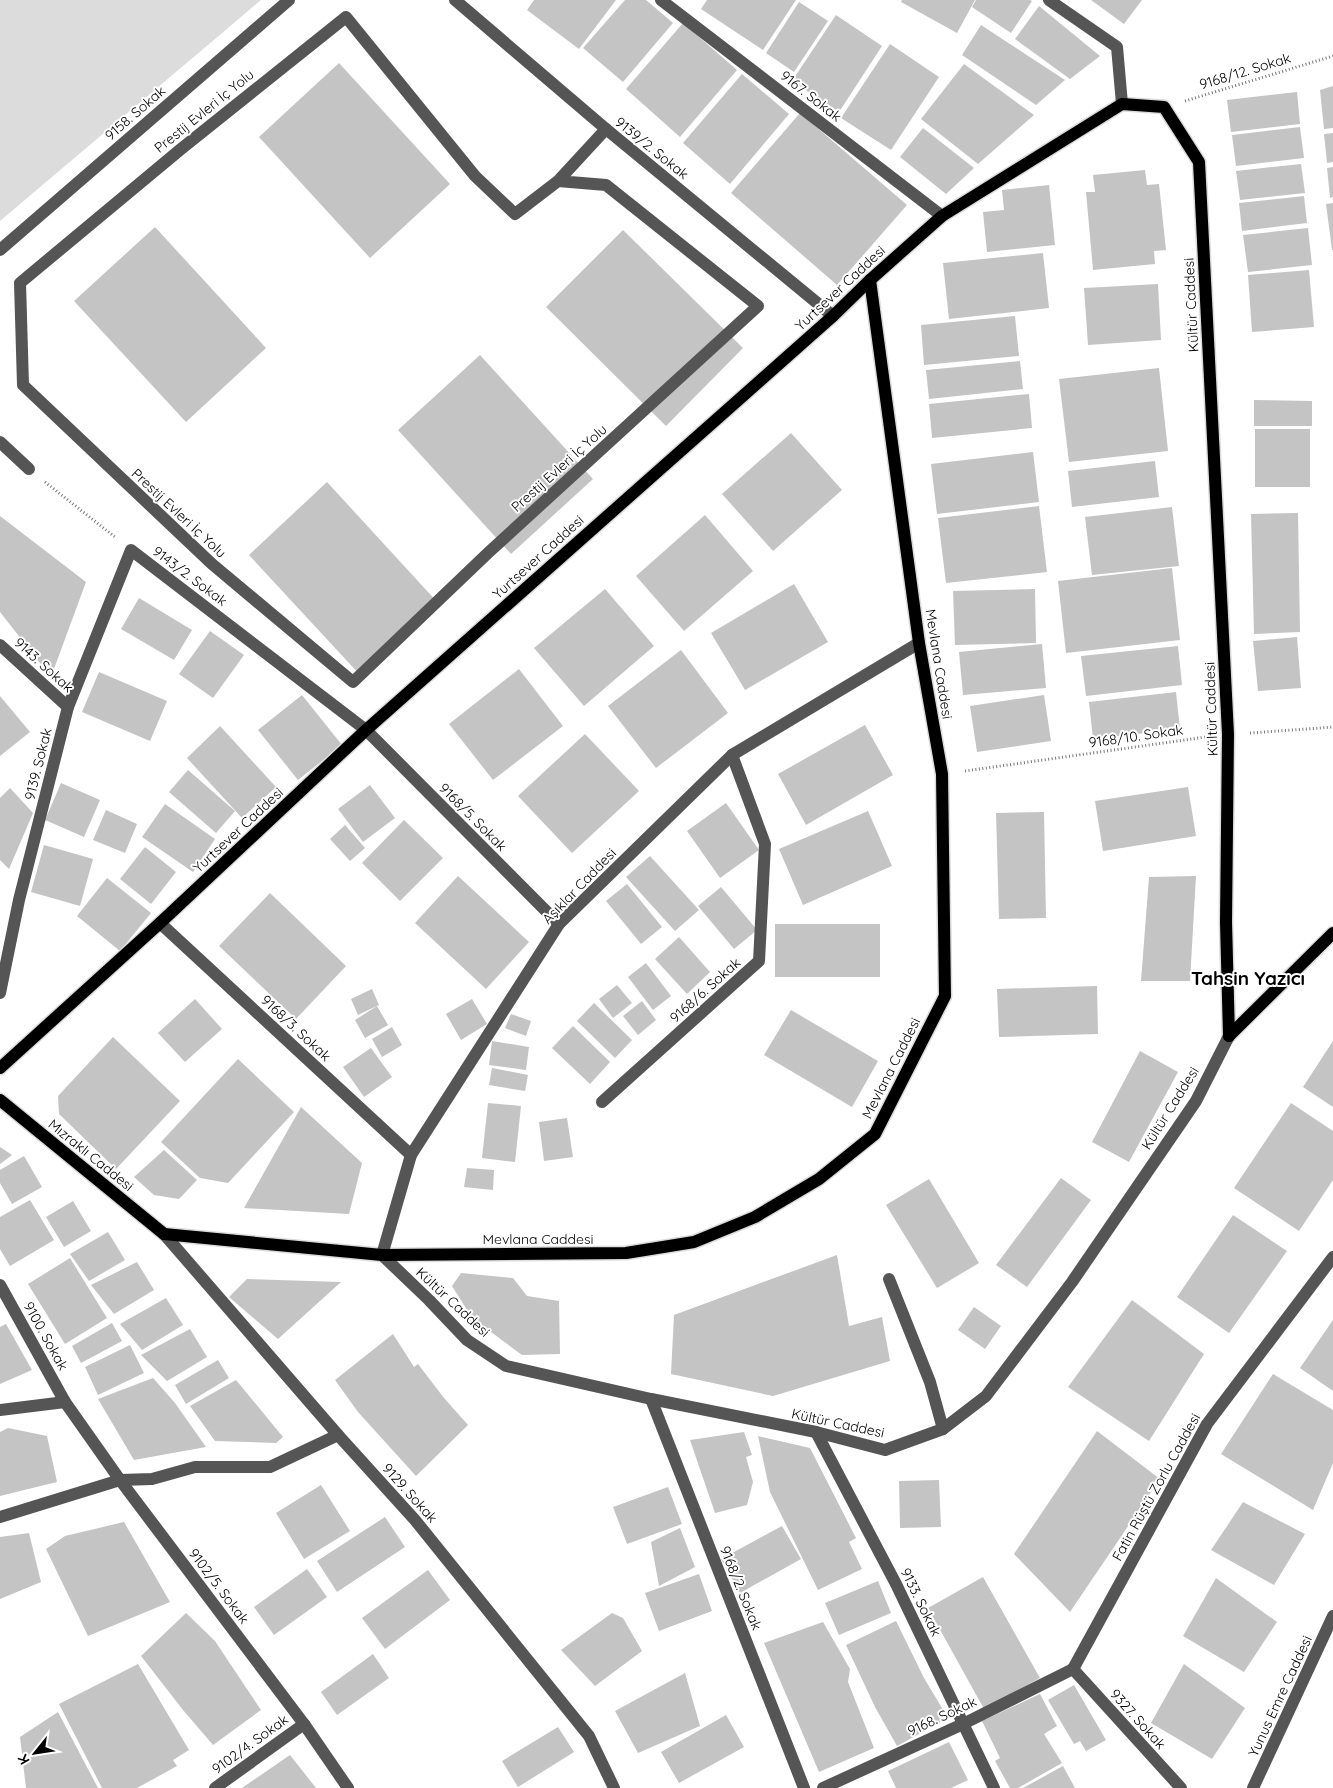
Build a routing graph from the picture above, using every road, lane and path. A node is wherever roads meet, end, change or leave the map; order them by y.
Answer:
1 (289, 0) edge
2 (455, 0) edge
3 (661, 0) edge
4 (1050, 0) edge
5 (1333, 56) edge
6 (1122, 104) junction
7 (1164, 107) junction
8 (606, 130) junction
9 (558, 181) junction
10 (942, 216) junction
11 (0, 250) edge
12 (870, 280) junction
13 (833, 316) junction
14 (0, 442) edge
15 (29, 469) joint
16 (131, 550) junction
17 (919, 643) junction
18 (0, 645) edge
19 (68, 707) junction
20 (1333, 727) edge
21 (366, 730) junction
22 (1228, 734) junction
23 (732, 755) junction
24 (942, 774) junction
25 (160, 924) junction
26 (559, 924) junction
27 (1333, 933) edge
28 (0, 993) edge
29 (1229, 1036) junction
30 (0, 1068) edge
31 (0, 1100) edge
32 (602, 1102) dead end
33 (411, 1155) junction
34 (164, 1234) junction
35 (382, 1255) junction
36 (1333, 1257) edge
37 (889, 1279) dead end
38 (0, 1285) edge
39 (651, 1399) junction
40 (65, 1402) junction
41 (0, 1410) edge
42 (943, 1429) junction
43 (816, 1432) junction
44 (338, 1435) junction
45 (120, 1480) junction
46 (0, 1517) edge
47 (1333, 1616) edge
48 (1073, 1669) junction
49 (304, 1724) junction
50 (963, 1724) junction
51 (215, 1788) edge
52 (348, 1788) edge
53 (614, 1788) edge
54 (804, 1788) edge
55 (823, 1788) edge
56 (994, 1788) edge
57 (1181, 1788) edge
58 (1253, 1788) edge

1 - 11 street, 9158. Sokak
2 - 8 street, 9139/2. Sokak
3 - 10 street, 9167. Sokak
4 - 6 street
5 - 7 path, 9168/12. Sokak
6 - 7 main road
6 - 10 main road, Yurtsever Caddesi
7 - 22 main road, Kültür Caddesi
8 - 9 street, Prestij Evleri İç Yolu
8 - 13 street, 9139/2. Sokak
9 - 9 street, Prestij Evleri İç Yolu
10 - 12 main road, Yurtsever Caddesi
12 - 13 main road, Yurtsever Caddesi
12 - 17 main road, Mevlana Caddesi
13 - 21 main road, Yurtsever Caddesi
14 - 15 street
15 - 16 path, 9143/2. Sokak
16 - 19 street, 9139. Sokak
16 - 21 street, 9143/2. Sokak
17 - 23 street, Aşıklar Caddesi
17 - 24 main road, Mevlana Caddesi
18 - 19 street, 9143. Sokak
19 - 28 street, 9139. Sokak
20 - 22 path, 9168/10. Sokak
21 - 25 main road, Yurtsever Caddesi
21 - 26 street, 9168/5. Sokak
22 - 24 path, 9168/10. Sokak
22 - 29 main road, Kültür Caddesi
23 - 26 street, Aşıklar Caddesi
23 - 32 street, 9168/6. Sokak
24 - 35 main road, Mevlana Caddesi
25 - 30 main road, Yurtsever Caddesi
25 - 33 street, 9168/3. Sokak
26 - 33 street, Aşıklar Caddesi
27 - 29 main road
29 - 42 street, Kültür Caddesi
31 - 34 main road, Mızraklı Caddesi
33 - 35 street, Aşıklar Caddesi
34 - 35 main road, Mevlana Caddesi
34 - 44 street, 9129. Sokak
35 - 39 street, Kültür Caddesi
36 - 48 street, Fatin Rüştü Zorlu Caddesi
37 - 42 street
38 - 40 street, 9100. Sokak
39 - 43 street, Kültür Caddesi
39 - 54 street, 9168/2. Sokak
40 - 41 street
40 - 45 street, 9102/5. Sokak
42 - 43 street, Kültür Caddesi
43 - 50 street, 9133. Sokak
44 - 45 street
44 - 53 street, 9129. Sokak
45 - 46 street
45 - 49 street, 9102/5. Sokak
47 - 58 street, Yunus Emre Caddesi
48 - 50 street, 9168. Sokak
48 - 57 street, 9327. Sokak
49 - 51 street, 9102/4. Sokak
49 - 52 street, 9102/5. Sokak
50 - 55 street, 9168. Sokak
50 - 56 street, 9133. Sokak

